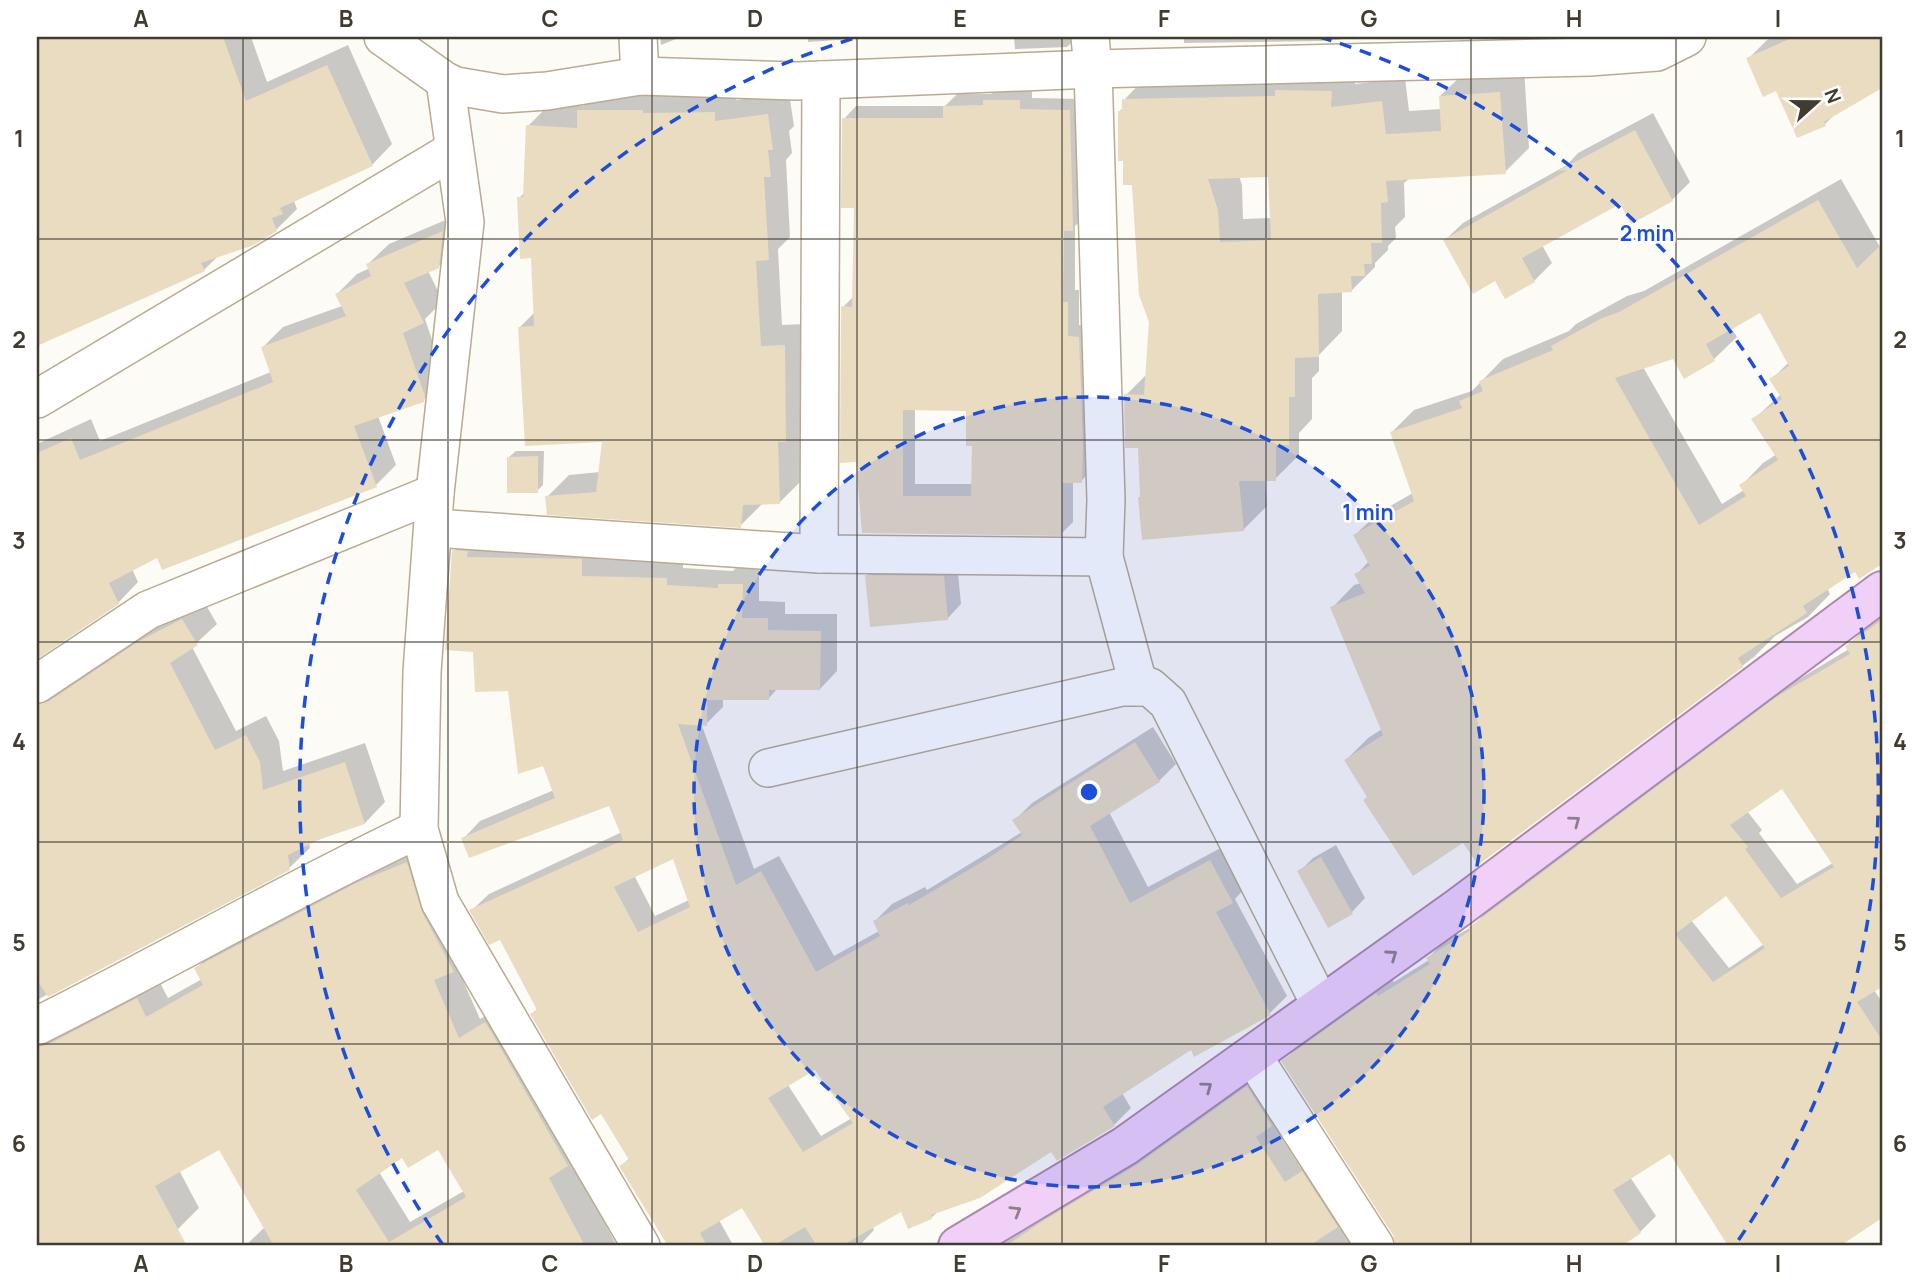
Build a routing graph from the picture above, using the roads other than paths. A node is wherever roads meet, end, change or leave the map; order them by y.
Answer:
1 (383, 37) edge
2 (638, 37) edge
3 (1687, 37) edge
4 (1414, 49) edge
5 (1091, 53) edge
6 (640, 76) junction
7 (821, 80) junction
8 (445, 82) junction
9 (454, 150) junction
10 (38, 394) edge
11 (434, 510) junction
12 (819, 554) junction
13 (1104, 557) junction
14 (1882, 591) edge
15 (37, 684) edge
16 (1139, 687) junction
17 (768, 768) dead end
18 (419, 829) junction
19 (1321, 1006) junction
20 (37, 1026) edge
21 (1252, 1055) junction
22 (641, 1246) edge
23 (958, 1246) edge
24 (1375, 1246) edge

1 - 8 street
2 - 6 street
3 - 4 street
4 - 5 street
5 - 7 street
5 - 13 street
6 - 7 street
6 - 8 street
7 - 12 street
8 - 9 street
9 - 10 street
9 - 11 street
11 - 12 street
11 - 15 street
11 - 18 street
12 - 13 street
13 - 16 street
19 -> 14 main road
16 - 17 street
16 - 19 street
18 - 20 street
18 - 22 street
19 - 21 main road
23 -> 21 main road
21 - 24 street

